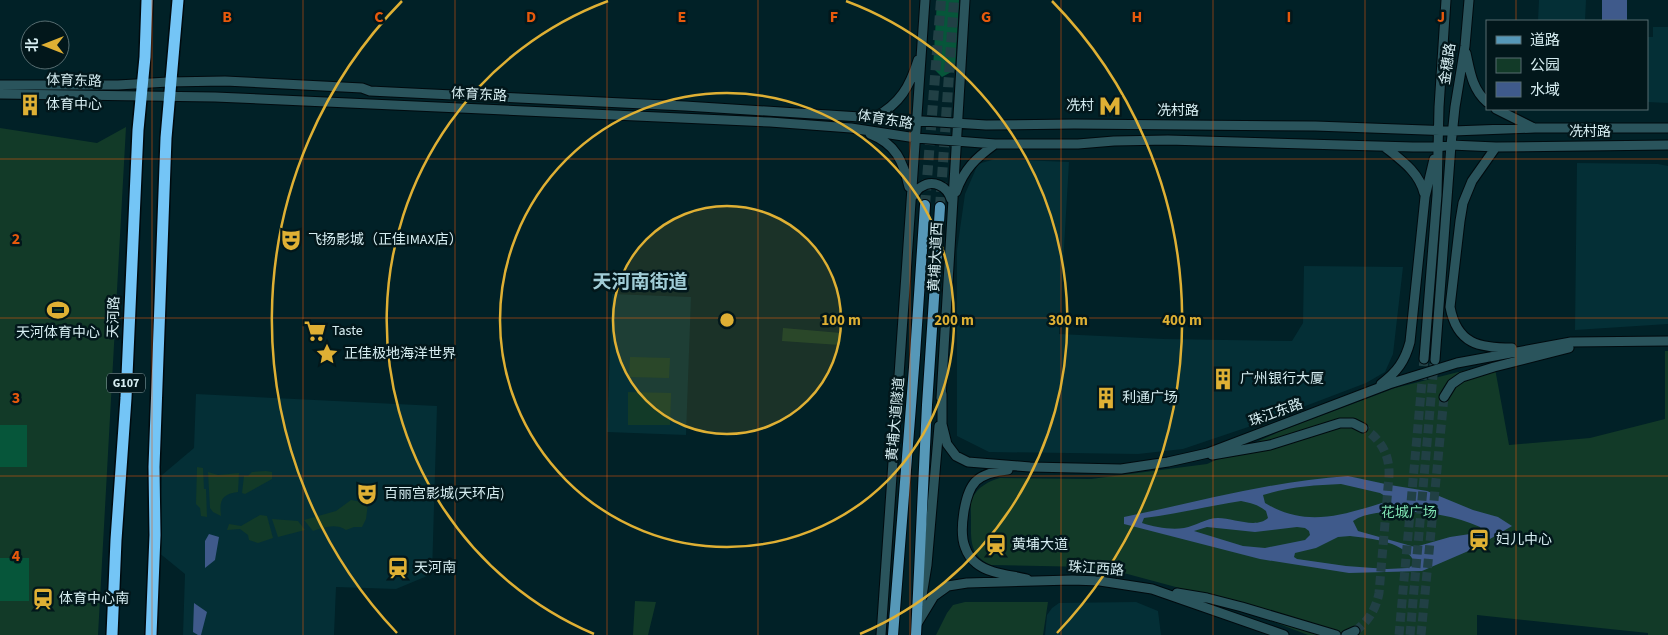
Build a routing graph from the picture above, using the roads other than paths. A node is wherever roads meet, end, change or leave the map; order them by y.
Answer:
1 (147, 0) edge
2 (178, 0) edge
3 (925, 0) edge
4 (965, 0) edge
5 (1446, 0) edge
6 (1469, 0) edge
7 (922, 45) junction
8 (1465, 46) junction
9 (170, 82) junction
10 (142, 84) junction
11 (0, 85) edge
12 (0, 94) edge
13 (141, 97) junction
14 (169, 97) junction
15 (1486, 101) edge
16 (1498, 110) edge
17 (874, 118) junction
18 (917, 121) junction
19 (958, 124) junction
20 (851, 128) junction
21 (1535, 128) junction
22 (1668, 128) edge
23 (1438, 130) junction
24 (1453, 131) junction
25 (916, 138) junction
26 (956, 140) junction
27 (995, 144) junction
28 (1668, 145) edge
29 (1451, 146) junction
30 (1386, 147) junction
31 (1438, 147) junction
32 (1496, 147) junction
33 (912, 197) junction
34 (1425, 197) junction
35 (952, 202) junction
36 (925, 205) tunnel mouth
37 (940, 207) tunnel mouth
38 (1668, 341) edge
39 (1611, 342) junction
40 (1534, 349) junction
41 (1424, 359) tunnel mouth
42 (1435, 360) tunnel mouth
43 (1370, 392) junction
44 (942, 394) junction
45 (1444, 397) tunnel mouth
46 (1363, 428) tunnel mouth
47 (1168, 462) junction
48 (1030, 467) junction
49 (1039, 582) junction
50 (1152, 589) junction
51 (917, 624) junction
52 (1355, 631) dead end
53 (112, 635) edge
54 (151, 635) edge
55 (881, 635) edge
56 (893, 635) edge
57 (916, 635) edge
58 (1284, 635) edge
59 (1336, 635) edge
60 (1346, 635) edge

1 - 10 highway, 天河路 / G107
2 - 9 highway, G107
3 - 7 main road, 黄埔大道西
4 - 19 main road, 黄埔大道西
5 - 23 main road, 金穗路
6 - 8 main road, 金穗路
7 - 17 main road
7 - 18 main road, 黄埔大道西
8 - 15 main road
8 - 24 main road, 金穗路
9 - 10 main road, 体育东路
9 - 14 highway, G107
9 - 17 main road, 体育东路
10 - 11 main road, 体育东路
10 - 13 highway, 天河路 / G107
12 - 13 main road, 体育东路
13 - 14 main road, 体育东路
13 - 53 highway, 天河路 / G107
14 - 20 main road, 体育东路
14 - 54 highway, G107
16 - 21 main road
17 - 18 main road, 体育东路
18 - 19 main road, 冼村路
18 - 25 main road, 黄埔大道西
19 - 23 main road, 冼村路
19 - 26 main road, 黄埔大道西
20 - 25 main road, 体育东路
20 - 33 main road
21 - 22 main road, 冼村路
21 - 24 main road, 冼村路
23 - 24 main road, 冼村路
23 - 31 main road, 金穗路
24 - 29 main road, 金穗路
25 - 26 main road, 体育东路
25 - 33 main road, 黄埔大道西
26 - 27 main road
26 - 35 main road, 黄埔大道西
27 - 30 main road
27 - 35 main road
28 - 32 main road, 冼村路
29 - 31 main road, 冼村路
29 - 32 main road, 冼村路
29 - 42 main road, 金穗路
30 - 31 main road
30 - 34 main road
31 - 34 main road
31 - 41 main road
32 - 40 main road
33 - 35 main road
33 - 55 main road, 黄埔大道西
34 - 43 main road
35 - 44 main road, 黄埔大道西
36 - 56 main road, 黄埔大道隧道
37 - 51 main road, 黄埔大道隧道
38 - 39 main road, 珠江东路
39 - 40 main road, 珠江东路
39 - 45 main road
40 - 43 main road, 珠江东路
43 - 47 main road, 珠江东路
44 - 48 main road, 珠江东路
44 - 51 main road, 黄埔大道西
46 - 47 main road
47 - 48 main road, 珠江东路
48 - 49 main road
49 - 50 main road, 珠江西路
49 - 51 main road, 珠江西路
50 - 58 main road, 珠江西路
50 - 59 main road
51 - 57 main road, 黄埔大道西
52 - 60 main road

